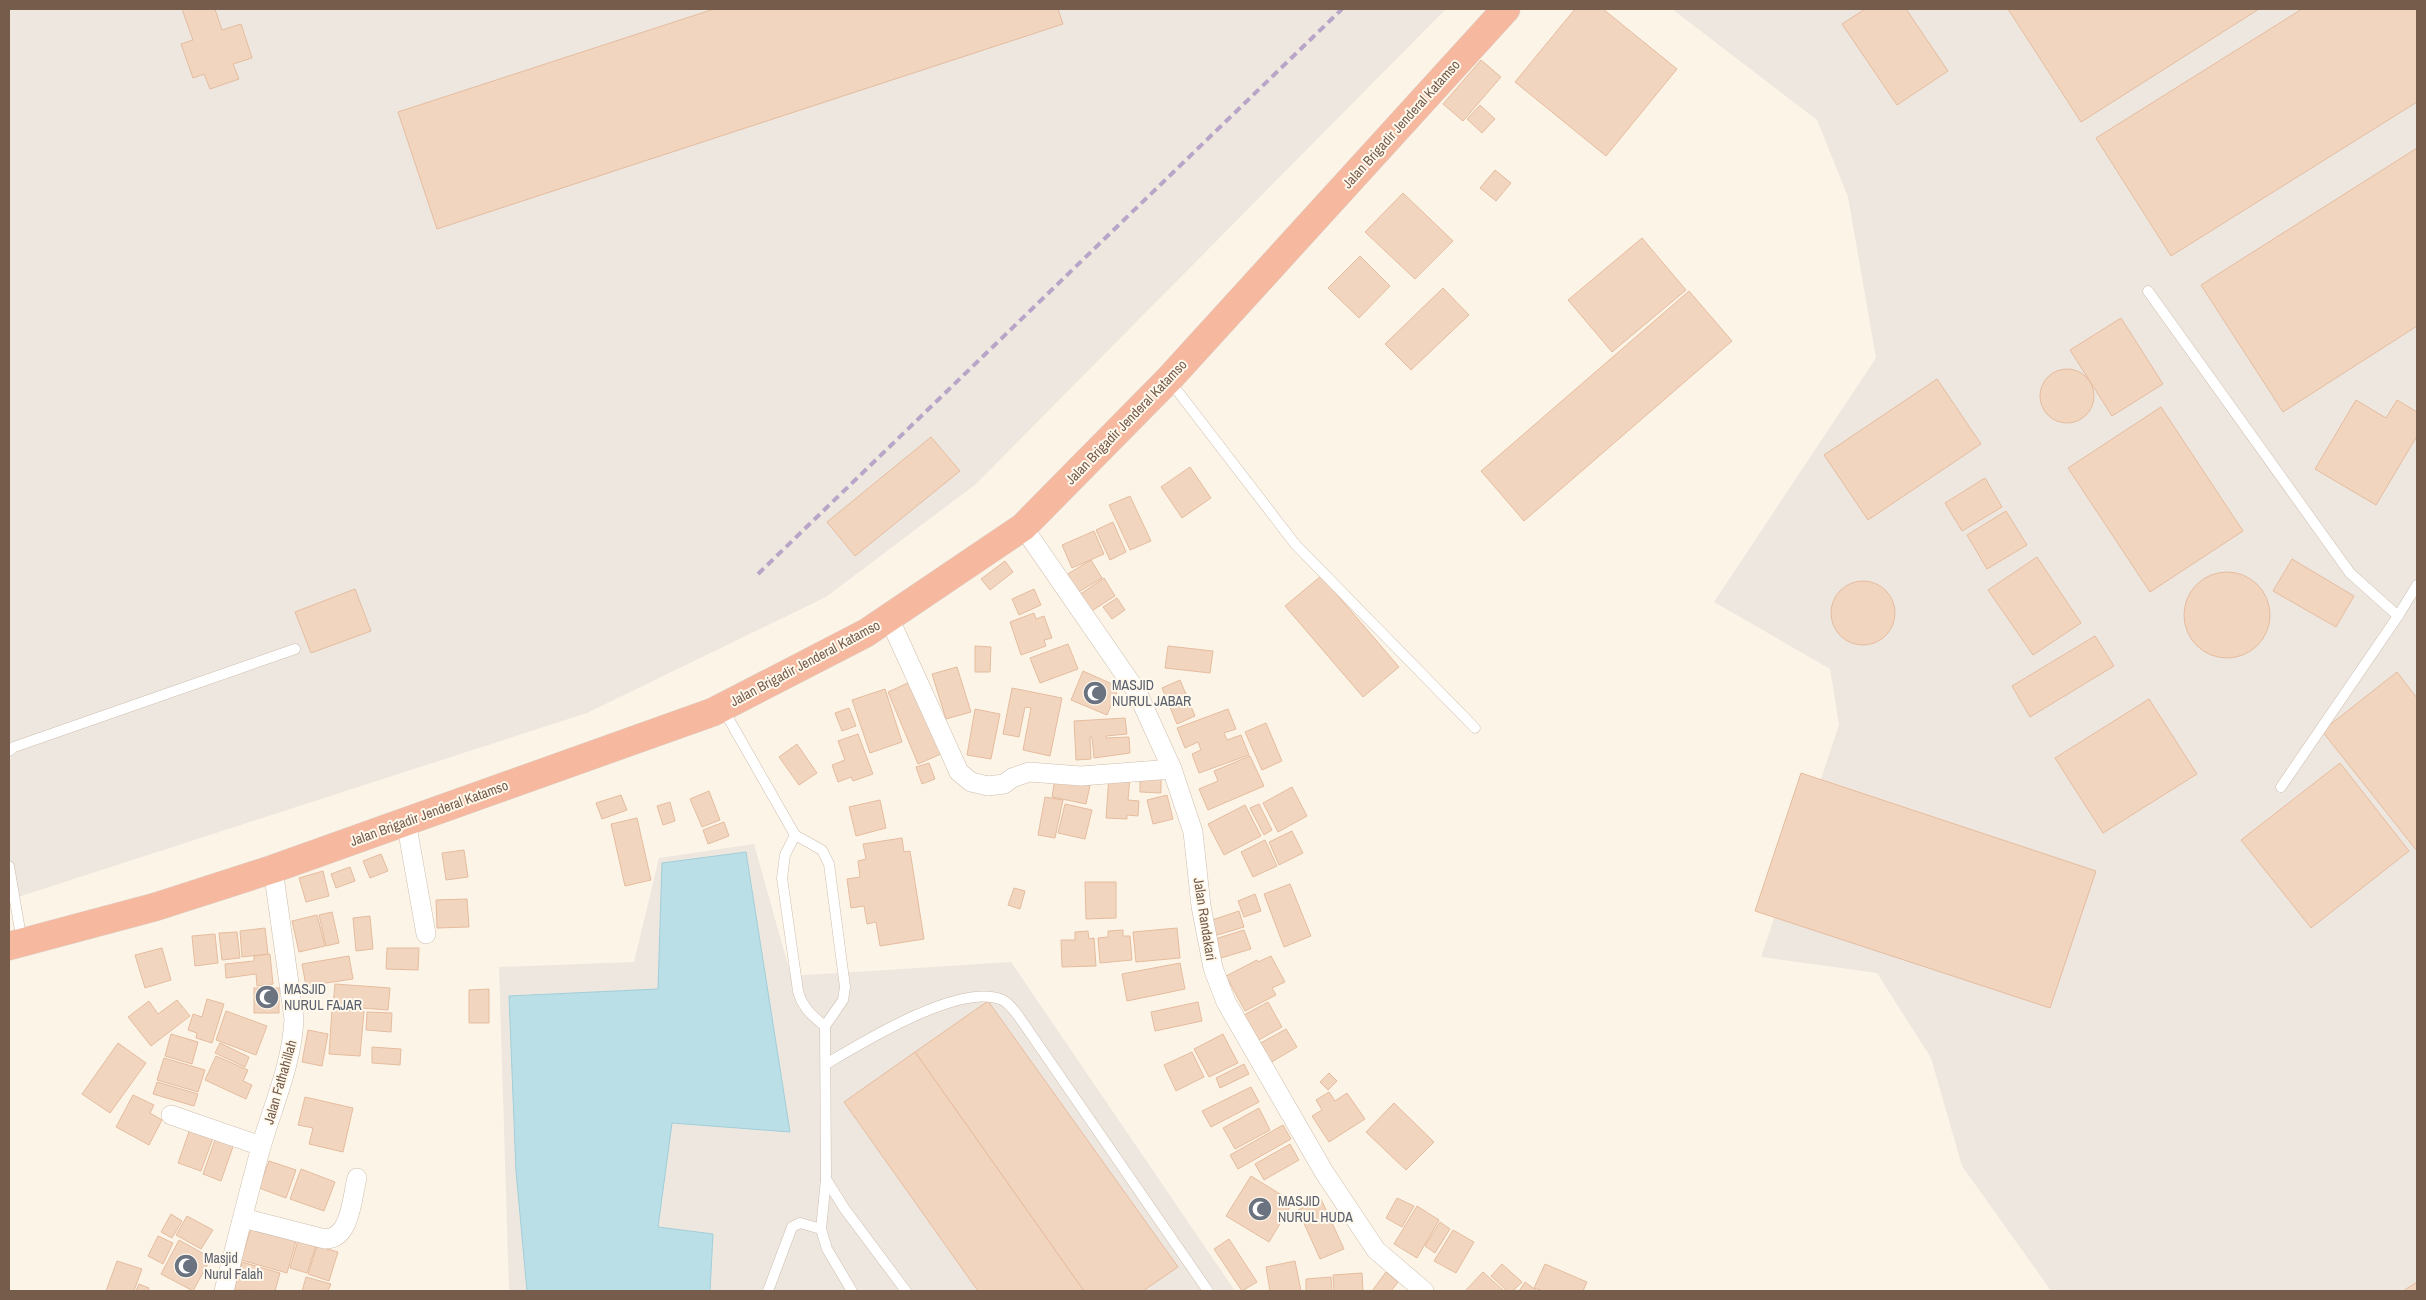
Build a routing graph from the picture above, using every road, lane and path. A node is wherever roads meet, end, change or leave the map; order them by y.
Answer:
1 (1506, 9) edge
2 (2148, 291) dead end
3 (1169, 380) junction
4 (1023, 527) junction
5 (2417, 585) edge
6 (2398, 616) junction
7 (889, 618) junction
8 (295, 649) dead end
9 (722, 707) junction
10 (1475, 728) dead end
11 (9, 752) edge
12 (1172, 768) junction
13 (2281, 787) dead end
14 (406, 821) junction
15 (795, 835) junction
16 (9, 866) edge
17 (273, 868) junction
18 (426, 934) dead end
19 (15, 945) edge
20 (825, 1026) junction
21 (826, 1064) junction
22 (171, 1115) dead end
23 (261, 1146) junction
24 (357, 1178) dead end
25 (826, 1179) junction
26 (243, 1218) junction
27 (821, 1229) junction
28 (224, 1291) edge
29 (768, 1291) edge
30 (852, 1291) edge
31 (906, 1291) edge
32 (1208, 1291) edge
33 (1424, 1291) edge

1 - 3 highway, Jalan Brigadir Jenderal Katamso
2 - 6 lane
3 - 4 highway, Jalan Brigadir Jenderal Katamso
3 - 10 lane
4 - 7 highway, Jalan Brigadir Jenderal Katamso
4 - 12 street, Jalan Randakari
5 - 6 lane
6 - 13 lane
7 - 9 highway, Jalan Brigadir Jenderal Katamso
7 - 12 street
8 - 11 lane
9 - 14 highway, Jalan Brigadir Jenderal Katamso
9 - 15 lane
12 - 33 street, Jalan Randakari
14 - 17 highway, Jalan Brigadir Jenderal Katamso
14 - 18 street
15 - 20 lane
15 - 20 lane
16 - 19 lane
17 - 19 highway, Jalan Brigadir Jenderal Katamso
17 - 23 street, Jalan Fathahillah
20 - 21 lane
21 - 25 lane
21 - 32 lane
22 - 23 street
23 - 26 street, Jalan Fathahillah
24 - 26 street
25 - 27 lane
25 - 31 lane
26 - 28 street, Jalan Fathahillah
27 - 29 lane
27 - 30 lane

